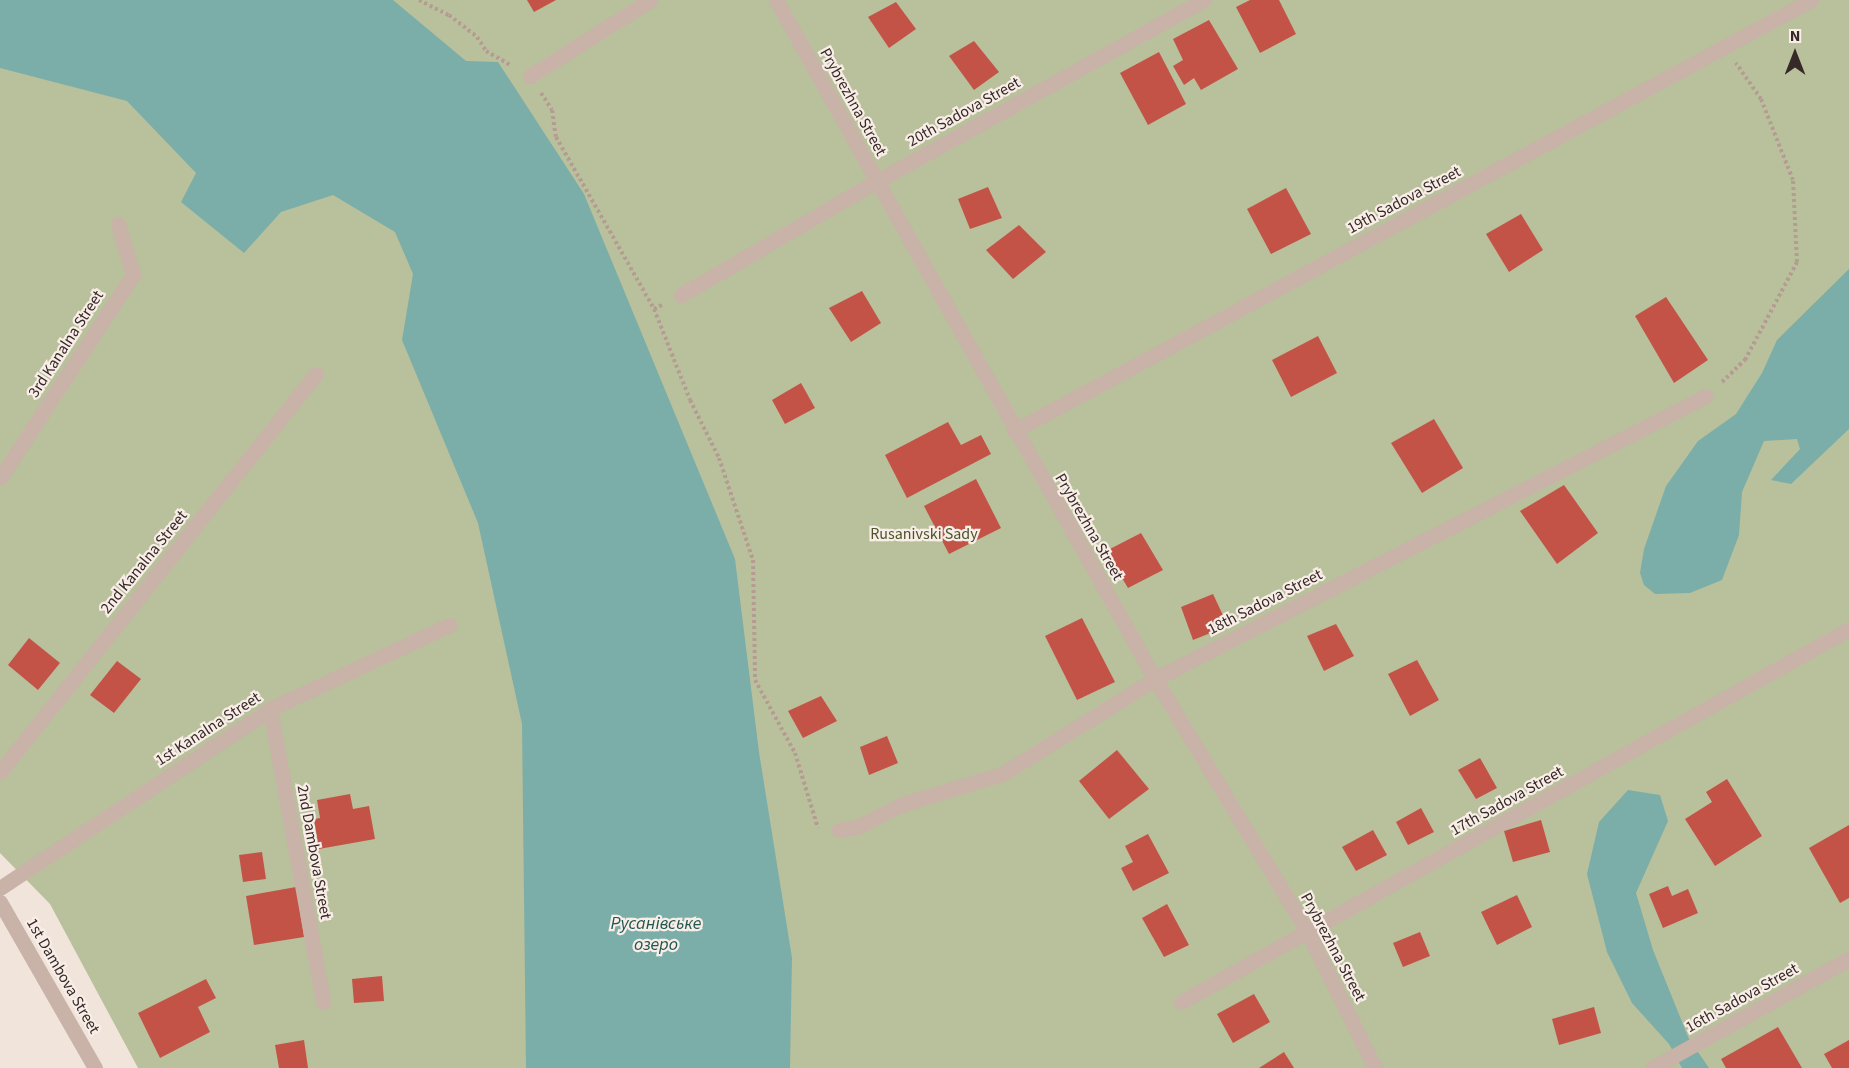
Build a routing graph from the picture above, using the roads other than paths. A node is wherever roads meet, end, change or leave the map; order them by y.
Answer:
1 (650, 0) edge
2 (776, 0) edge
3 (1204, 0) edge
4 (1811, 0) edge
5 (530, 76) road end
6 (877, 181) junction
7 (118, 224) dead end
8 (681, 295) road end
9 (316, 374) dead end
10 (1706, 396) road end
11 (1014, 431) junction
12 (0, 478) edge
13 (449, 625) dead end
14 (1849, 629) edge
15 (1155, 679) junction
16 (270, 709) junction
17 (0, 772) edge
18 (839, 830) road end
19 (0, 888) edge
20 (0, 902) edge
21 (1308, 933) junction
22 (1849, 959) edge
23 (323, 1002) dead end
24 (1181, 1002) dead end
25 (95, 1068) edge
26 (1375, 1068) edge
27 (1652, 1068) edge

1 - 5 street
2 - 6 street, Prybrezhna Street
3 - 6 street, 20th Sadova Street
4 - 11 street, 19th Sadova Street
6 - 8 street, 20th Sadova Street
6 - 11 street, Prybrezhna Street
7 - 12 street, 3rd Kanalna Street
9 - 17 street, 2nd Kanalna Street
10 - 15 street, 18th Sadova Street
11 - 15 street, Prybrezhna Street
13 - 16 street, 1st Kanalna Street
14 - 21 street, 17th Sadova Street
15 - 18 street, 18th Sadova Street
15 - 21 street, Prybrezhna Street
16 - 19 street, 1st Kanalna Street
16 - 23 street, 2nd Dambova Street
20 - 25 street, 1st Dambova Street
21 - 24 street, 17th Sadova Street
21 - 26 street, Prybrezhna Street
22 - 27 street, 16th Sadova Street

